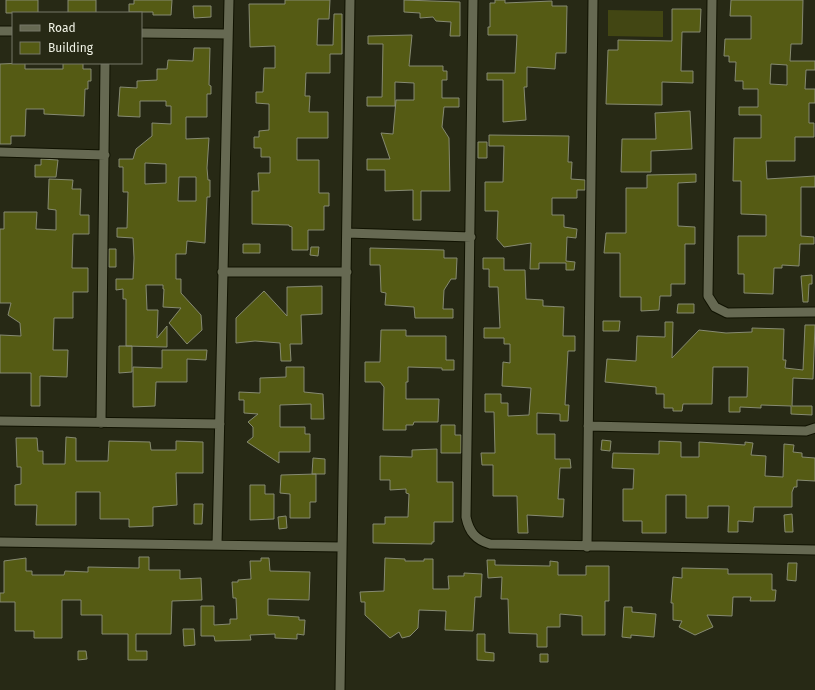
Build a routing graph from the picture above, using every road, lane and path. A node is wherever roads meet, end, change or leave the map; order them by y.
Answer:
1 (229, 0) edge
2 (350, 0) edge
3 (473, 0) edge
4 (593, 0) edge
5 (712, 0) edge
6 (0, 31) edge
7 (12, 31) edge
8 (142, 33) edge
9 (228, 34) junction
10 (105, 64) edge
11 (0, 152) edge
12 (105, 155) junction
13 (347, 233) junction
14 (470, 238) junction
15 (222, 272) junction
16 (347, 272) junction
17 (815, 312) edge
18 (0, 421) edge
19 (101, 422) junction
20 (220, 424) junction
21 (588, 426) junction
22 (815, 428) edge
23 (0, 542) edge
24 (217, 545) junction
25 (342, 547) junction
26 (587, 547) junction
27 (815, 550) edge
28 (340, 690) edge

1 - 9 street
2 - 13 street
3 - 14 street
4 - 21 street
5 - 17 street
6 - 7 street
8 - 9 street
9 - 15 street
10 - 12 street
11 - 12 street
12 - 19 street
13 - 14 street
13 - 16 street
14 - 26 street
15 - 16 street
15 - 20 street
16 - 25 street
18 - 19 street
19 - 20 street
20 - 24 street
21 - 22 street
21 - 26 street
23 - 24 street
24 - 25 street
25 - 28 street
26 - 27 street

